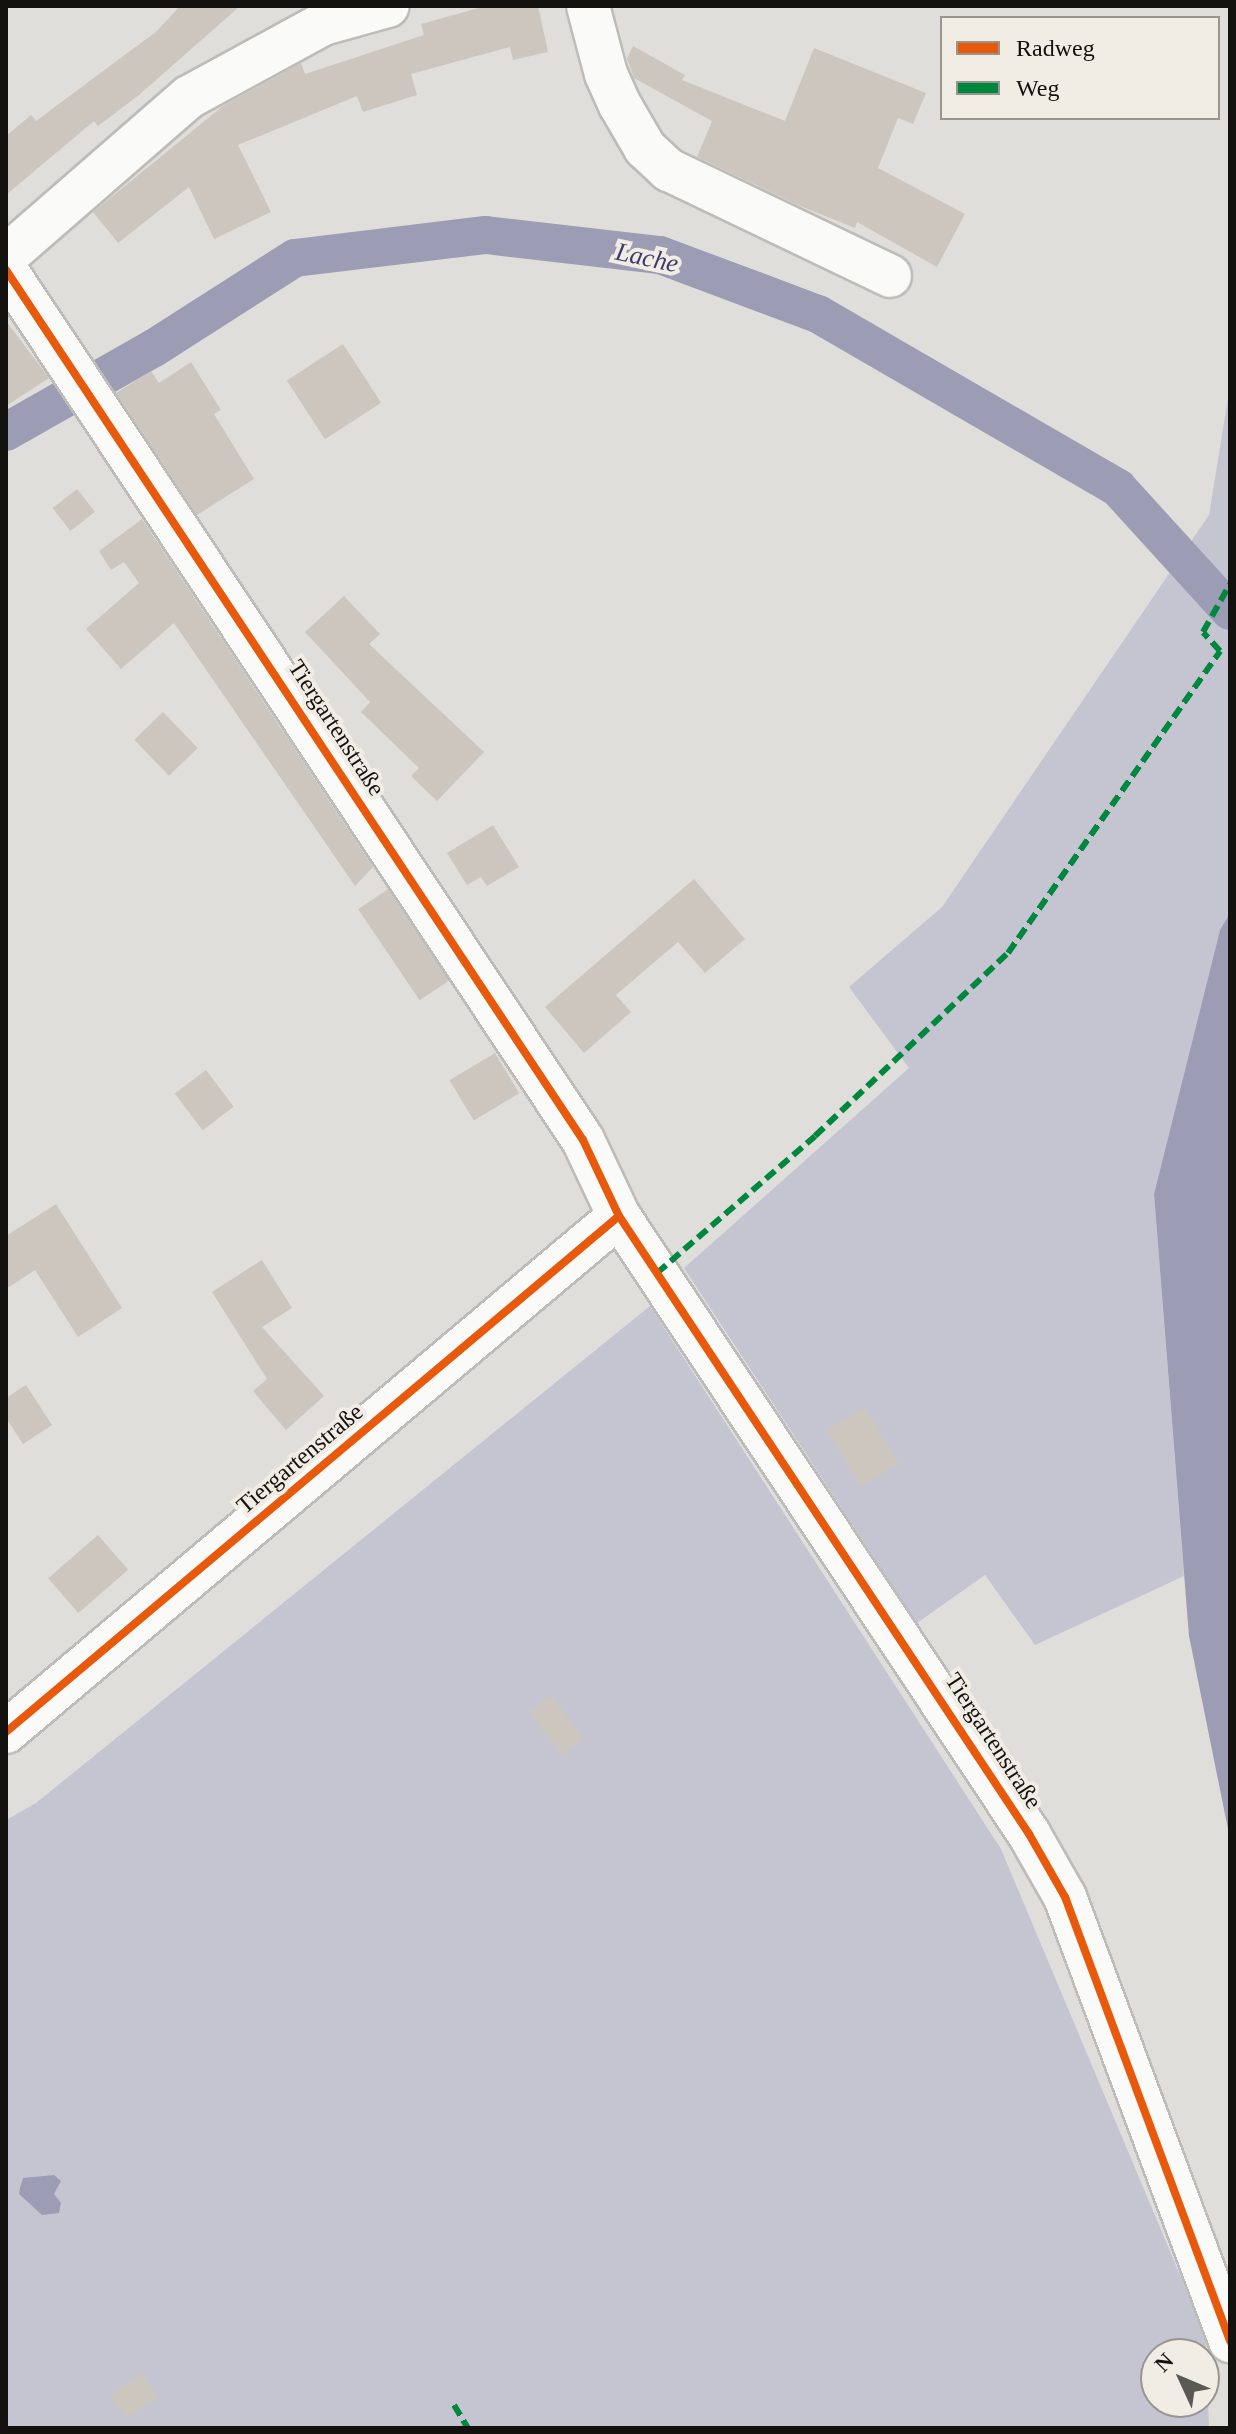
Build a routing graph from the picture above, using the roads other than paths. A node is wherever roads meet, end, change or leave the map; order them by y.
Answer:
1 (388, 6) edge
2 (588, 6) edge
3 (6, 256) edge
4 (6, 270) edge
5 (890, 276) dead end
6 (619, 1216) junction
7 (6, 1732) edge
8 (1230, 2341) edge

1 - 3 street
2 - 5 street
4 - 6 street, Tiergartenstraße
6 - 7 street, Tiergartenstraße
6 - 8 street, Tiergartenstraße

